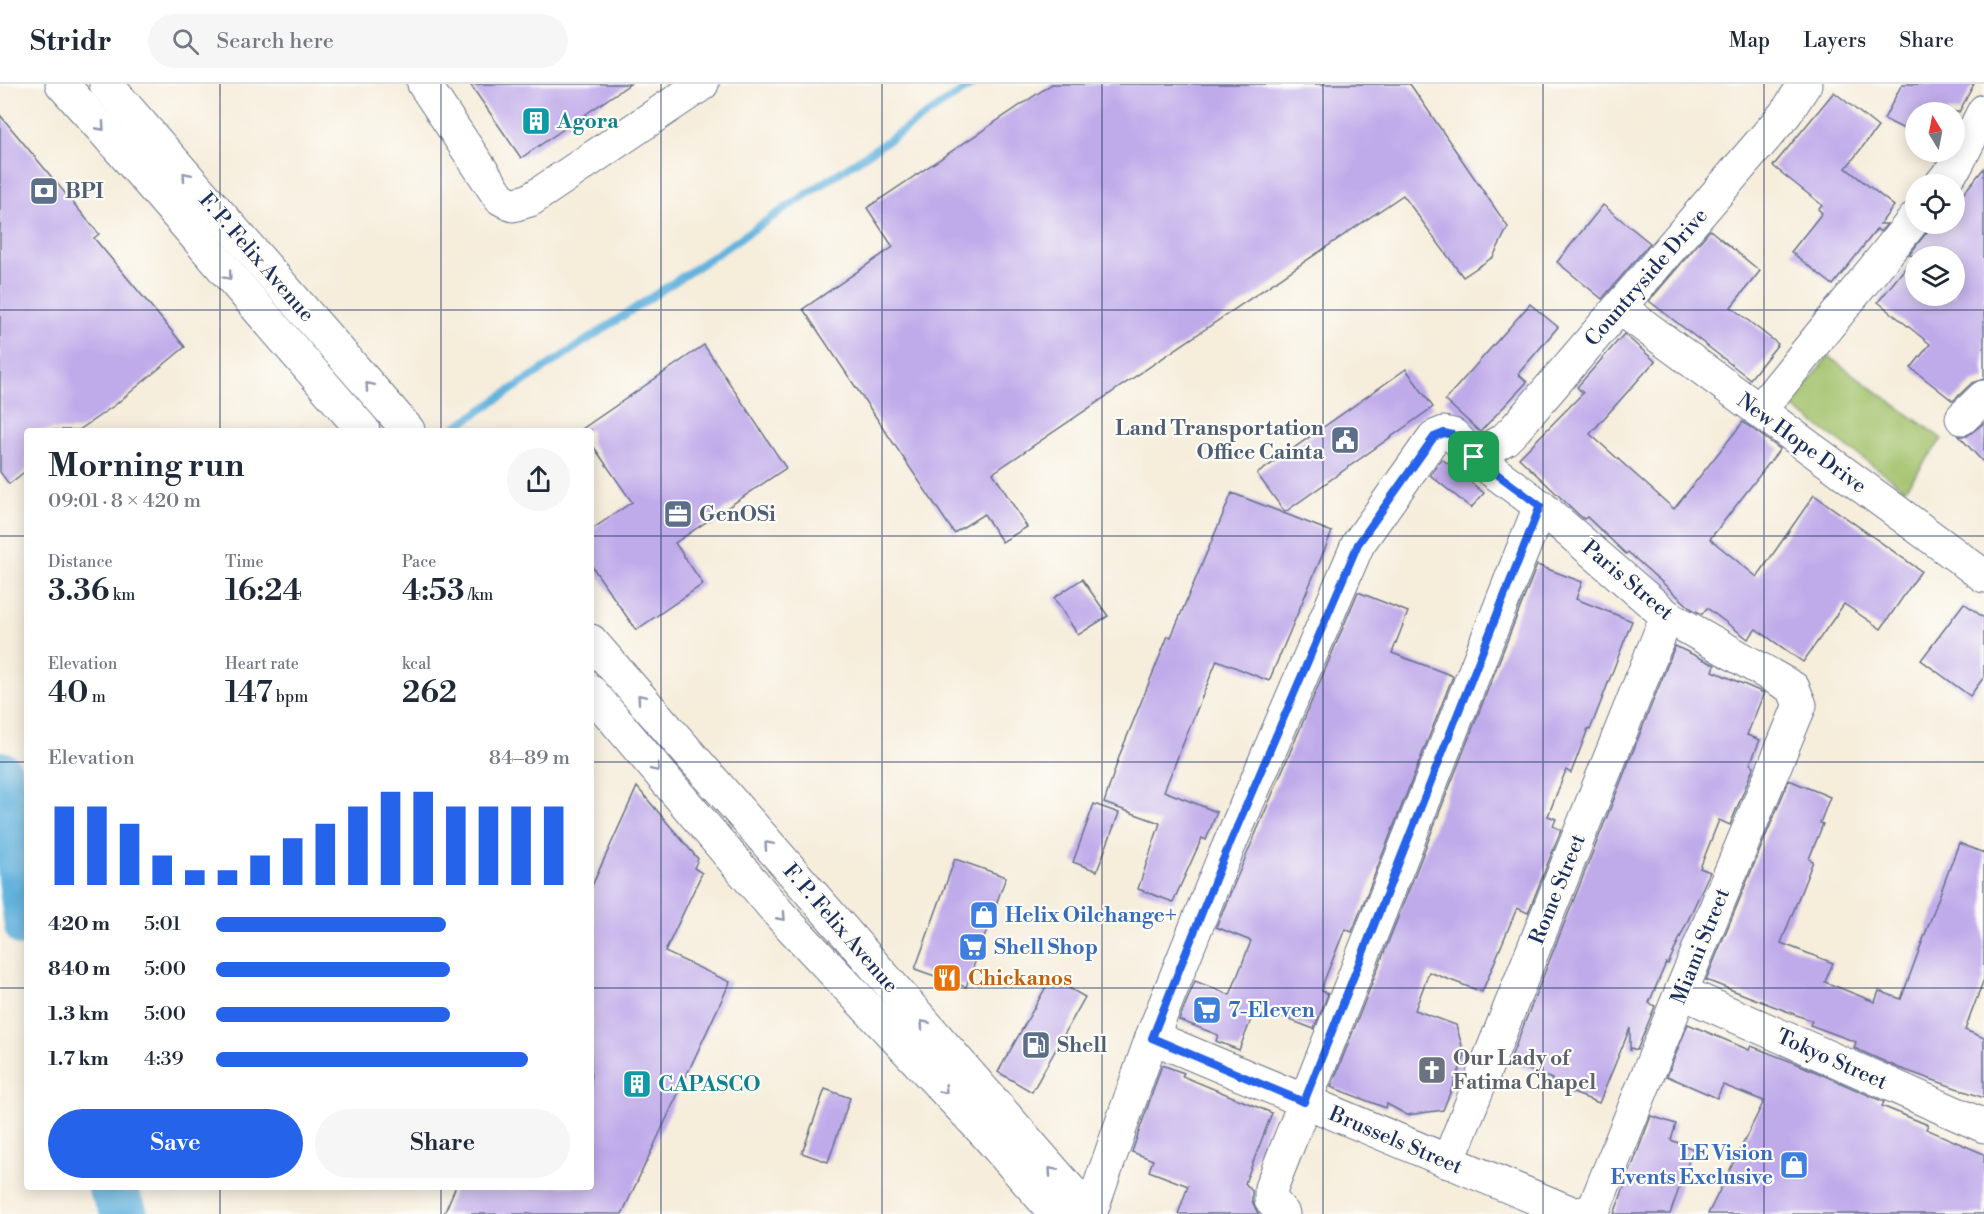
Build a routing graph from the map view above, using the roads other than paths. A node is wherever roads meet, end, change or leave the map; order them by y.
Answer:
1 (62, 84) edge
2 (106, 84) edge
3 (424, 84) edge
4 (702, 84) edge
5 (1805, 84) edge
6 (1984, 111) edge
7 (1949, 174) edge
8 (1905, 231) edge
9 (1620, 308) junction
10 (1759, 411) junction
11 (361, 428) edge
12 (406, 428) edge
13 (1474, 457) junction
14 (1540, 506) junction
15 (1984, 576) edge
16 (1667, 616) junction
17 (594, 644) edge
18 (1792, 688) joint
19 (594, 696) edge
20 (1681, 992) junction
21 (1152, 1038) junction
22 (1304, 1102) junction
23 (1984, 1126) edge
24 (1448, 1162) junction
25 (1584, 1211) edge
26 (1056, 1214) edge
27 (1091, 1214) edge
28 (1282, 1214) edge

1 -> 11 street, F. P. Felix Avenue
12 -> 2 street, F. P. Felix Avenue
3 - 4 street
5 - 9 street, Countryside Drive
6 - 7 street
8 - 10 street
9 - 10 street, New Hope Drive
9 - 13 street, Countryside Drive
10 - 15 street, New Hope Drive
13 - 14 street, Paris Street
13 - 21 street, Paris Street
14 - 16 street, Paris Street
14 - 22 street
16 - 18 street, Paris Street
16 - 24 street, Rome Street
27 -> 17 street, F. P. Felix Avenue
18 - 20 street, Miami Street
19 -> 26 street, F. P. Felix Avenue
20 - 23 street, Tokyo Street
20 - 25 street, Miami Street
21 - 22 street, Brussels Street
21 - 27 street
22 - 24 street, Brussels Street
22 - 28 street
24 - 25 street, Brussels Street

